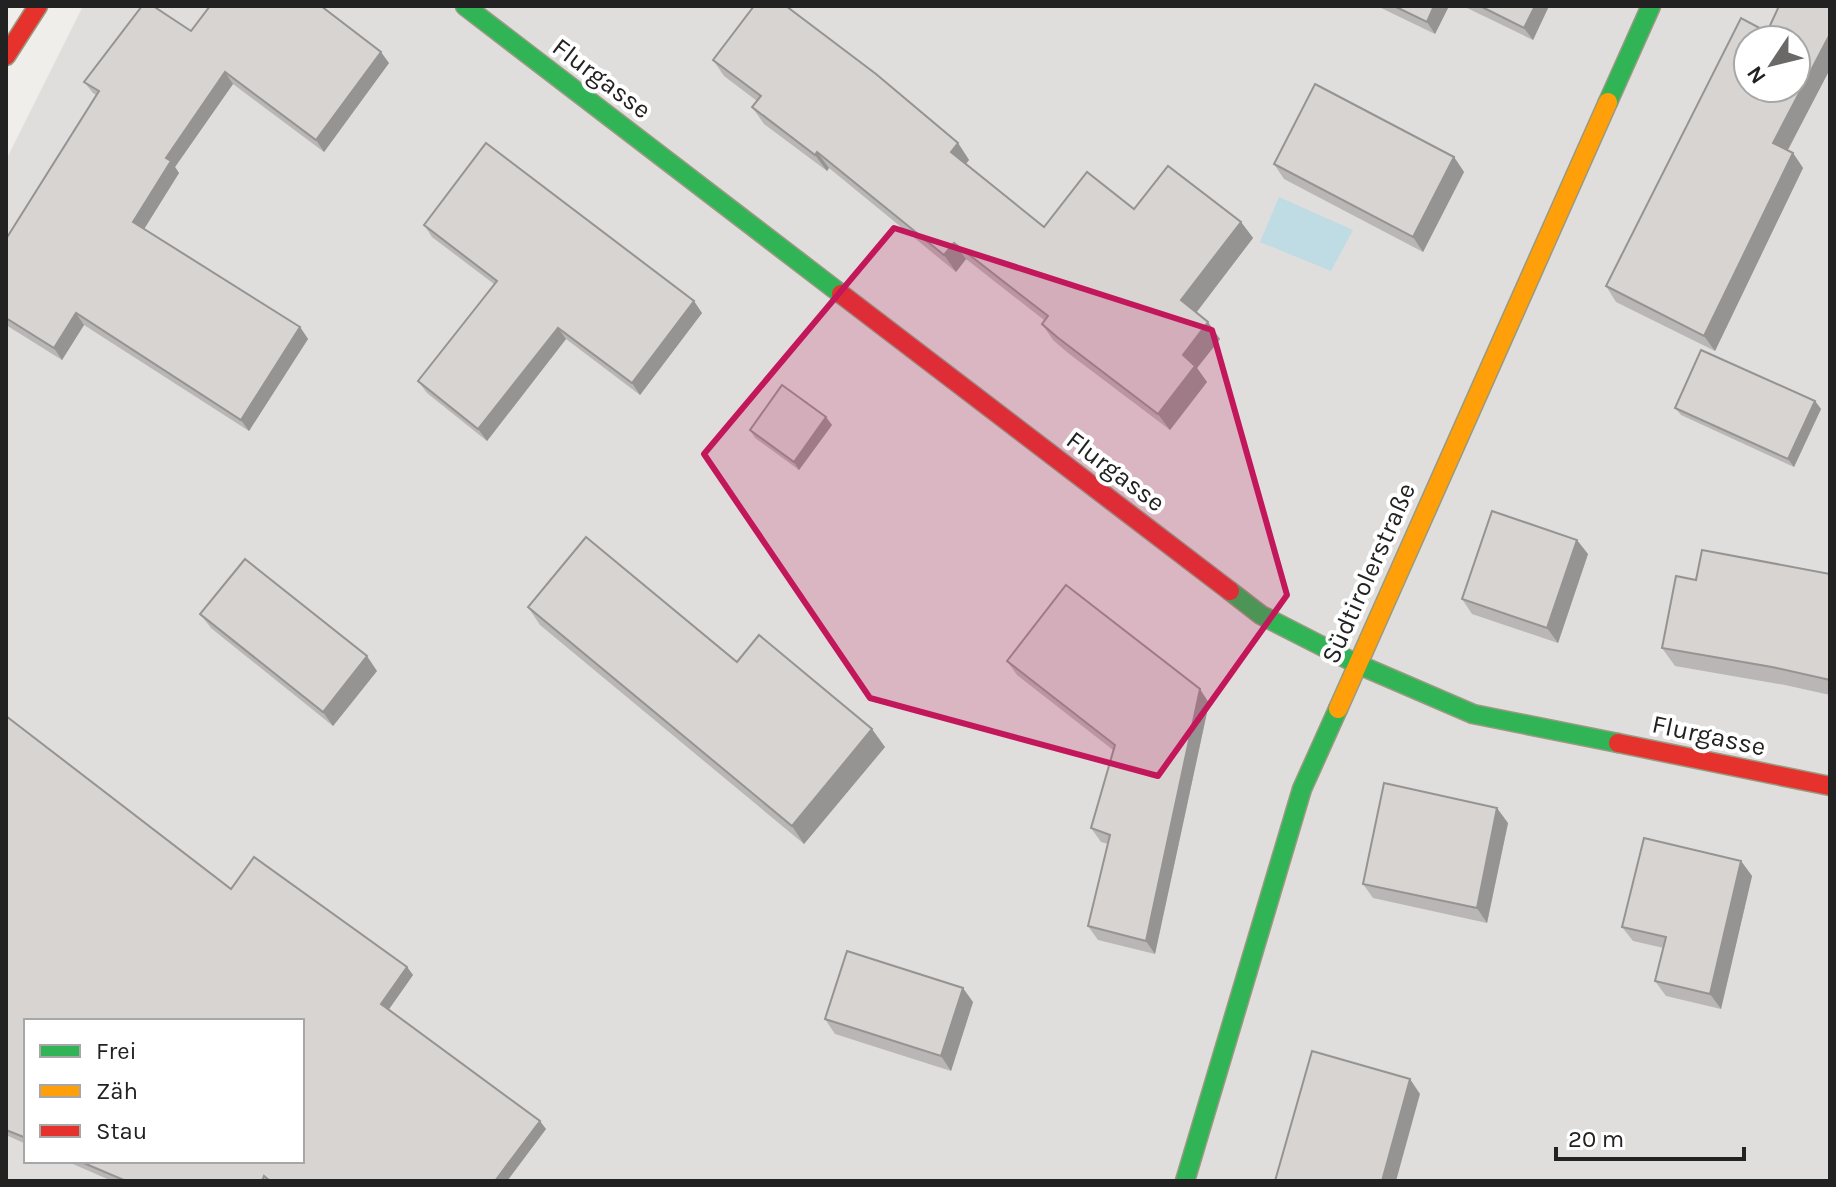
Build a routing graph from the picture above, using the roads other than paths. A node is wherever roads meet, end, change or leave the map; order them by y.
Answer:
1 (38, 6) edge
2 (465, 6) edge
3 (1651, 6) edge
4 (6, 56) edge
5 (1357, 664) junction
6 (1830, 786) edge
7 (1185, 1181) edge

1 - 4 street
2 - 5 street, Flurgasse
3 - 5 street, Südtirolerstraße
5 - 6 street, Flurgasse
5 - 7 street, Südtirolerstraße

